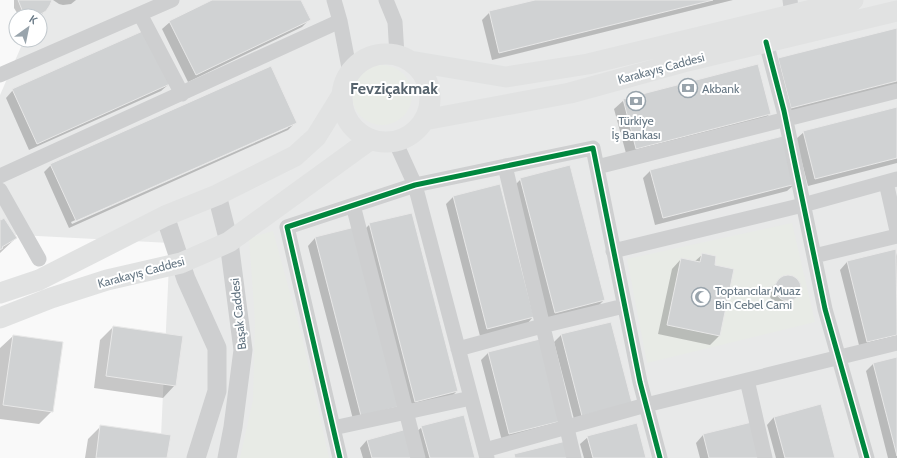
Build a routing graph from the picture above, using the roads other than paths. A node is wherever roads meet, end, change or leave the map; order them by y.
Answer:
1 (172, 0) edge
2 (334, 0) edge
3 (386, 0) edge
4 (853, 0) edge
5 (791, 7) edge
6 (897, 11) edge
7 (140, 14) junction
8 (340, 21) junction
9 (766, 42) junction
10 (404, 59) junction
11 (350, 73) junction
12 (0, 75) edge
13 (897, 91) edge
14 (182, 94) junction
15 (342, 95) junction
16 (786, 118) junction
17 (424, 120) junction
18 (371, 139) junction
19 (395, 141) junction
20 (505, 166) junction
21 (597, 167) junction
22 (0, 176) edge
23 (891, 181) edge
24 (415, 185) junction
25 (0, 190) edge
26 (217, 195) junction
27 (353, 205) junction
28 (803, 205) junction
29 (165, 216) junction
30 (897, 231) edge
31 (897, 236) edge
32 (229, 242) junction
33 (613, 251) junction
34 (814, 256) junction
35 (39, 259) dead end
36 (181, 263) junction
37 (0, 293) edge
38 (624, 306) junction
39 (0, 318) edge
40 (542, 326) junction
41 (897, 343) edge
42 (458, 349) junction
43 (839, 358) junction
44 (746, 380) junction
45 (471, 398) junction
46 (646, 405) junction
47 (407, 412) junction
48 (566, 427) junction
49 (333, 428) junction
50 (486, 454) edge
51 (196, 458) edge
52 (227, 458) edge
53 (340, 458) edge
54 (418, 458) edge
55 (574, 458) edge
56 (660, 458) edge
57 (764, 458) edge
58 (868, 458) edge

1 - 7 street
2 - 8 street
3 - 10 street
4 - 5 main road, Karakayış Caddesi
5 - 10 main road, Karakayış Caddesi
6 - 9 main road, Karakayış Caddesi
7 - 12 street
7 - 14 street
8 - 11 street
8 - 14 street
9 - 16 street
9 - 17 main road, Karakayış Caddesi
10 - 11 main road
10 - 17 main road
11 - 15 main road
13 - 16 street
14 - 22 street
15 - 18 main road
15 - 26 main road
16 - 21 street
16 - 28 street
17 - 19 main road
18 - 19 main road
18 - 32 main road, Karakayış Caddesi
19 - 24 street
20 - 21 street
20 - 24 street
20 - 40 street
21 - 33 street
23 - 28 street
23 - 30 street
24 - 27 street
24 - 42 street
25 - 35 street
26 - 29 main road
26 - 32 street, Başak Caddesi
27 - 47 street
27 - 49 street
28 - 33 street
28 - 34 street
29 - 36 street, Başak Caddesi
29 - 37 main road
31 - 34 street
32 - 36 main road, Karakayış Caddesi
32 - 52 street, Başak Caddesi
33 - 38 street
34 - 43 street
36 - 39 main road, Karakayış Caddesi
36 - 51 street, Başak Caddesi
38 - 40 street
38 - 46 street
40 - 42 street
40 - 48 street
41 - 43 street
42 - 45 street
43 - 44 street
43 - 58 street
44 - 46 street
44 - 57 street
45 - 47 street
45 - 50 street
46 - 48 street
46 - 56 street
47 - 49 street
47 - 54 street
48 - 50 street
48 - 55 street
49 - 53 street

